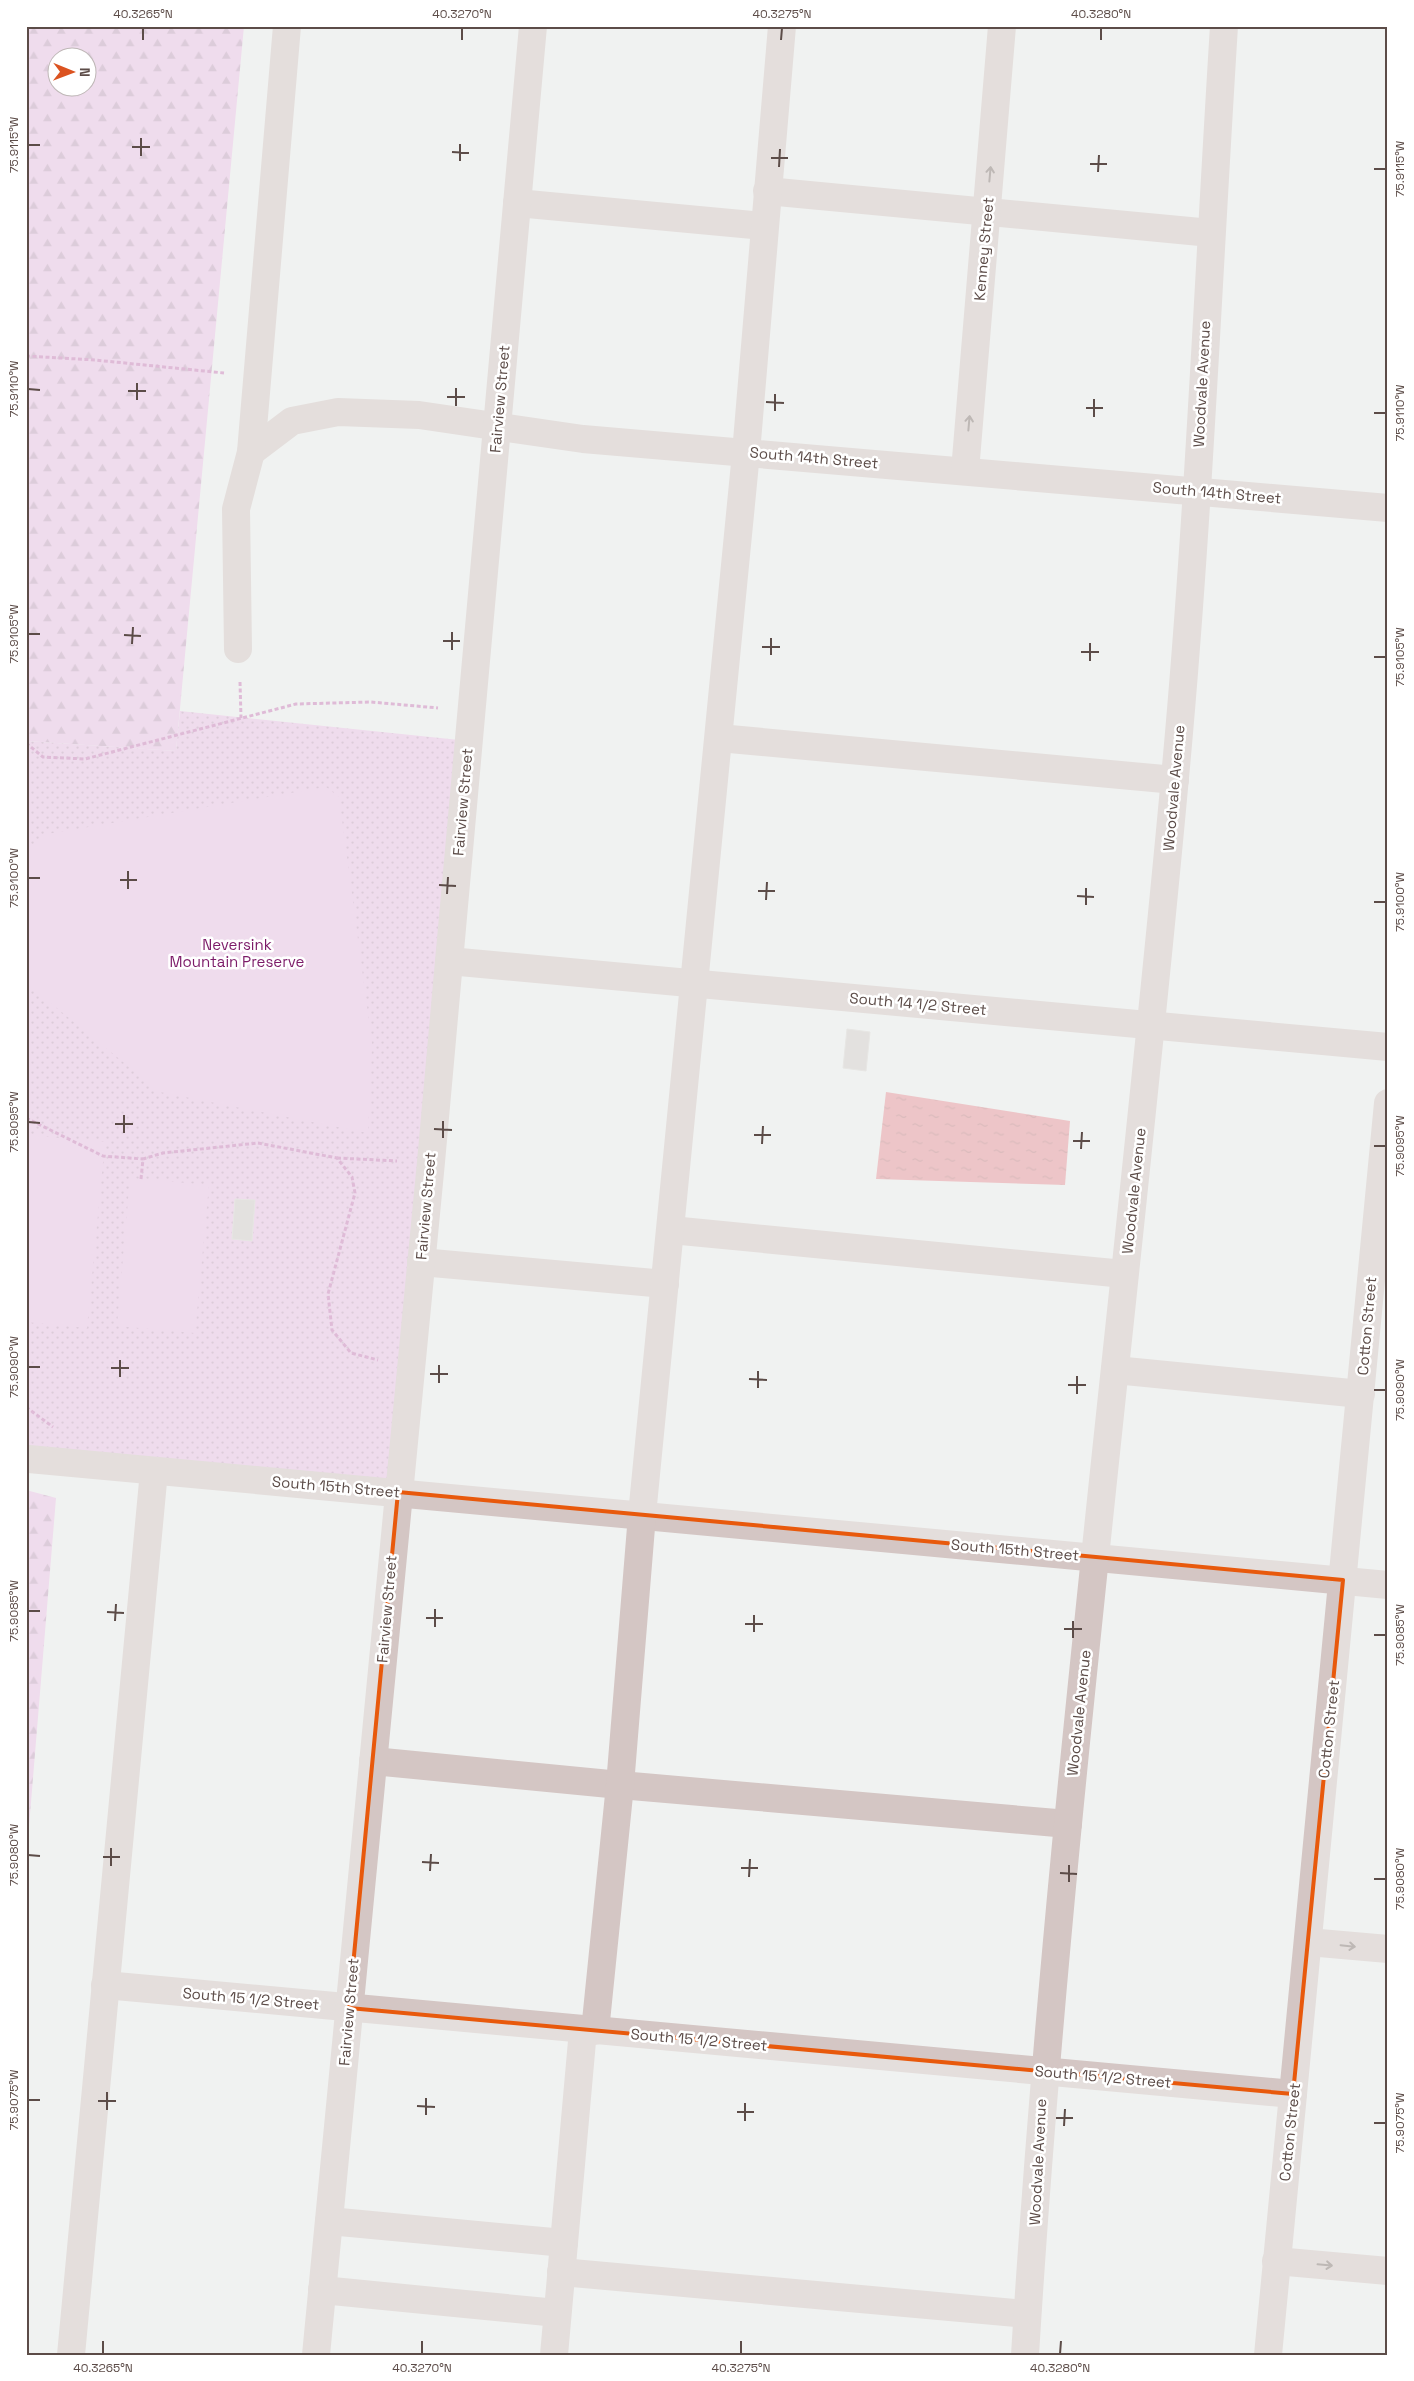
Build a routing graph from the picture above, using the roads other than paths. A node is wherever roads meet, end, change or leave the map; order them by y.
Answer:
1 (287, 26) edge
2 (533, 26) edge
3 (782, 26) edge
4 (1002, 26) edge
5 (1224, 26) edge
6 (767, 191) junction
7 (517, 203) junction
8 (987, 212) junction
9 (764, 226) junction
10 (1211, 233) junction
11 (498, 426) junction
12 (251, 452) junction
13 (746, 453) junction
14 (965, 471) junction
15 (1196, 491) junction
16 (1388, 508) edge
17 (238, 649) dead end
18 (719, 738) junction
19 (1175, 780) junction
20 (449, 961) junction
21 (695, 984) junction
22 (1152, 1025) junction
23 (1388, 1048) edge
24 (1388, 1103) edge
25 (671, 1230) junction
26 (421, 1262) junction
27 (1124, 1274) junction
28 (665, 1284) junction
29 (1377, 1344) edge
30 (1114, 1370) junction
31 (1361, 1394) junction
32 (30, 1459) dead end
33 (154, 1470) junction
34 (398, 1492) junction
35 (642, 1515) junction
36 (1094, 1558) junction
37 (1343, 1580) junction
38 (1388, 1585) edge
39 (373, 1761) junction
40 (620, 1785) junction
41 (1068, 1824) junction
42 (1308, 1942) junction
43 (1388, 1949) edge
44 (105, 1985) junction
45 (349, 2008) junction
46 (589, 2030) junction
47 (1044, 2072) junction
48 (1293, 2094) junction
49 (329, 2221) junction
50 (564, 2243) junction
51 (1276, 2261) junction
52 (1388, 2271) edge
53 (561, 2272) junction
54 (322, 2290) junction
55 (557, 2313) junction
56 (1027, 2314) junction
57 (71, 2355) edge
58 (316, 2355) edge
59 (554, 2355) edge
60 (1025, 2355) edge
61 (1268, 2355) edge

1 - 12 street
2 - 7 street, Fairview Street
3 - 6 street
8 -> 4 street, Kenney Street
5 - 10 street, Woodvale Avenue
6 - 8 street
6 - 9 street
7 - 9 street
7 - 11 street, Fairview Street
8 - 10 street
14 -> 8 street, Kenney Street
9 - 13 street
10 - 15 street, Woodvale Avenue
11 - 12 street, South 14th Street
11 - 13 street, South 14th Street
11 - 20 street, Fairview Street
12 - 17 street
13 - 14 street, South 14th Street
13 - 18 street
14 - 15 street, South 14th Street
15 - 16 street, South 14th Street
15 - 19 street, Woodvale Avenue
18 - 19 street
18 - 21 street
19 - 22 street, Woodvale Avenue
20 - 21 street, South 14 1/2 Street
20 - 26 street, Fairview Street
21 - 22 street, South 14 1/2 Street
21 - 25 street
22 - 23 street, South 14 1/2 Street
22 - 27 street, Woodvale Avenue
24 - 29 street, Cotton Street
25 - 27 street
25 - 28 street
26 - 28 street
26 - 34 street, Fairview Street
27 - 30 street, Woodvale Avenue
28 - 35 street
29 - 31 street, Cotton Street
30 - 31 street
30 - 36 street, Woodvale Avenue
31 - 37 street, Cotton Street
32 - 33 street, South 15th Street
33 - 34 street, South 15th Street
33 - 44 street
34 - 35 street, South 15th Street
34 - 39 street, Fairview Street
35 - 36 street, South 15th Street
35 - 40 street
36 - 37 street, South 15th Street
36 - 41 street, Woodvale Avenue
37 - 38 street, South 15th Street
37 - 42 street, Cotton Street
39 - 40 street
39 - 45 street, Fairview Street
40 - 41 street
40 - 46 street
41 - 47 street, Woodvale Avenue
42 -> 43 street
42 - 48 street, Cotton Street
44 - 45 street, South 15 1/2 Street
44 - 57 street
45 - 46 street, South 15 1/2 Street
45 - 49 street, Fairview Street
46 - 47 street, South 15 1/2 Street
46 - 50 street
47 - 48 street, South 15 1/2 Street
47 - 56 street, Woodvale Avenue
48 - 51 street, Cotton Street
49 - 50 street
49 - 54 street, Fairview Street
50 - 53 street
51 -> 52 street
51 - 61 street, Cotton Street
53 - 55 street
53 - 56 street
54 - 55 street
54 - 58 street, Fairview Street
55 - 59 street
56 - 60 street, Woodvale Avenue

